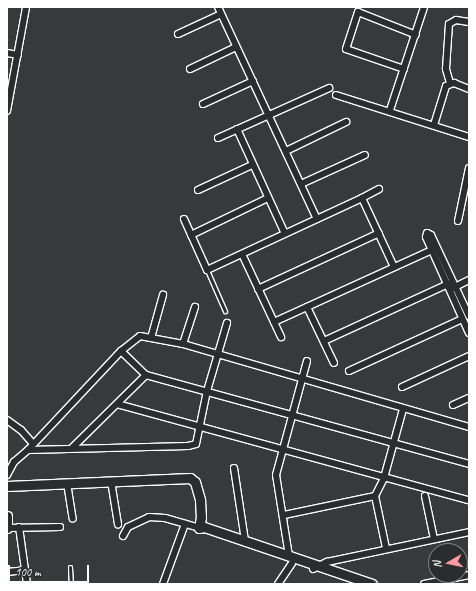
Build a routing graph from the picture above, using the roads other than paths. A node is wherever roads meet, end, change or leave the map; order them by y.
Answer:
1 (26, 7) edge
2 (218, 7) edge
3 (424, 7) edge
4 (221, 14) junction
5 (469, 22) edge
6 (178, 34) dead end
7 (416, 35) junction
8 (236, 47) junction
9 (7, 53) edge
10 (18, 55) junction
11 (190, 69) dead end
12 (404, 69) junction
13 (252, 81) junction
14 (450, 83) junction
15 (329, 88) dead end
16 (469, 89) edge
17 (336, 95) dead end
18 (203, 104) dead end
19 (390, 110) junction
20 (7, 111) edge
21 (269, 115) junction
22 (346, 122) dead end
23 (434, 124) junction
24 (237, 130) junction
25 (469, 137) edge
26 (218, 138) dead end
27 (286, 151) junction
28 (365, 155) dead end
29 (252, 165) junction
30 (469, 168) edge
31 (301, 184) junction
32 (379, 189) dead end
33 (198, 190) dead end
34 (268, 198) junction
35 (362, 198) junction
36 (184, 219) dead end
37 (317, 219) junction
38 (458, 221) dead end
39 (379, 233) junction
40 (285, 234) junction
41 (192, 235) junction
42 (242, 254) junction
43 (394, 267) junction
44 (207, 270) junction
45 (469, 280) edge
46 (451, 285) junction
47 (258, 289) junction
48 (163, 295) dead end
49 (195, 307) dead end
50 (307, 308) junction
51 (225, 311) dead end
52 (469, 316) edge
53 (462, 319) junction
54 (274, 322) junction
55 (227, 323) dead end
56 (469, 333) edge
57 (282, 337) dead end
58 (151, 338) junction
59 (324, 341) junction
60 (183, 344) junction
61 (121, 351) junction
62 (218, 356) junction
63 (469, 356) edge
64 (307, 361) dead end
65 (334, 363) dead end
66 (349, 371) dead end
67 (146, 374) junction
68 (301, 380) junction
69 (402, 387) dead end
70 (207, 390) junction
71 (469, 398) edge
72 (117, 404) junction
73 (453, 405) dead end
74 (403, 409) junction
75 (292, 414) junction
76 (7, 420) edge
77 (199, 427) junction
78 (469, 427) edge
79 (33, 444) junction
80 (395, 444) junction
81 (72, 448) junction
82 (28, 450) junction
83 (283, 450) junction
84 (469, 464) edge
85 (234, 468) dead end
86 (7, 475) edge
87 (384, 478) junction
88 (111, 480) junction
89 (67, 483) junction
90 (7, 486) edge
91 (375, 496) junction
92 (425, 496) dead end
93 (469, 500) edge
94 (284, 515) junction
95 (7, 516) edge
96 (73, 519) dead end
97 (118, 524) dead end
98 (185, 524) junction
99 (19, 527) junction
100 (60, 527) dead end
101 (7, 528) edge
102 (198, 528) junction
103 (469, 532) edge
104 (123, 536) dead end
105 (434, 539) junction
106 (245, 541) junction
107 (386, 548) junction
108 (291, 559) junction
109 (70, 567) dead end
110 (315, 568) junction
111 (25, 570) junction
112 (7, 572) edge
113 (469, 575) edge
114 (27, 584) edge
115 (71, 584) edge
116 (163, 584) edge
117 (278, 584) edge
118 (354, 584) edge
119 (372, 584) edge
120 (424, 584) edge

1 - 10 street
2 - 4 street
3 - 7 street
4 - 6 street
4 - 8 street
5 - 14 street
7 - 12 street
7 - 12 street
8 - 11 street
8 - 13 street
9 - 10 street
10 - 20 street
12 - 19 street
13 - 18 street
13 - 21 street
14 - 16 street
14 - 23 street
15 - 21 street
17 - 19 street
19 - 23 street
21 - 24 street
21 - 27 street
22 - 27 street
23 - 25 street
24 - 26 street
24 - 29 street
27 - 31 street
28 - 31 street
29 - 33 street
29 - 34 street
30 - 38 street
31 - 37 street
32 - 35 street
34 - 40 street
34 - 41 street
35 - 37 street
35 - 39 street
36 - 41 street
37 - 40 street
39 - 43 street
39 - 47 street
40 - 42 street
41 - 44 street
42 - 44 street
42 - 47 street
43 - 46 street
43 - 50 street
44 - 51 lane
45 - 46 street
46 - 52 street
46 - 53 street
46 - 59 street
47 - 54 street
48 - 58 street
49 - 60 street
50 - 54 street
50 - 59 street
53 - 56 street
53 - 66 street
54 - 57 street
55 - 62 street
58 - 60 street
58 - 61 street
59 - 65 street
60 - 62 street
61 - 67 street
61 - 79 street
62 - 68 street
62 - 70 street
63 - 69 street
64 - 68 street
67 - 70 street
67 - 72 street
68 - 74 street
68 - 75 street
70 - 75 street
70 - 77 street
71 - 73 street
72 - 77 street
72 - 81 street
74 - 78 street
74 - 80 street
75 - 80 street
75 - 83 street
76 - 79 street
77 - 81 street
77 - 83 street
79 - 82 street
80 - 84 street
80 - 87 street
81 - 82 street
82 - 86 street
83 - 87 street
83 - 94 street
85 - 106 street
87 - 91 street
87 - 93 street
88 - 89 street
88 - 97 street
88 - 102 street
89 - 90 street
89 - 96 street
91 - 94 street
91 - 107 street
92 - 105 street
94 - 108 street
95 - 101 street
98 - 102 street
98 - 104 street
98 - 116 street
99 - 100 street
99 - 101 street
99 - 111 street
102 - 106 street
102 - 108 street
103 - 105 street
105 - 107 street
106 - 108 street
107 - 110 street
108 - 110 street
108 - 117 street
109 - 115 lane
110 - 118 street
110 - 119 street
111 - 112 street
111 - 114 street
113 - 120 street

